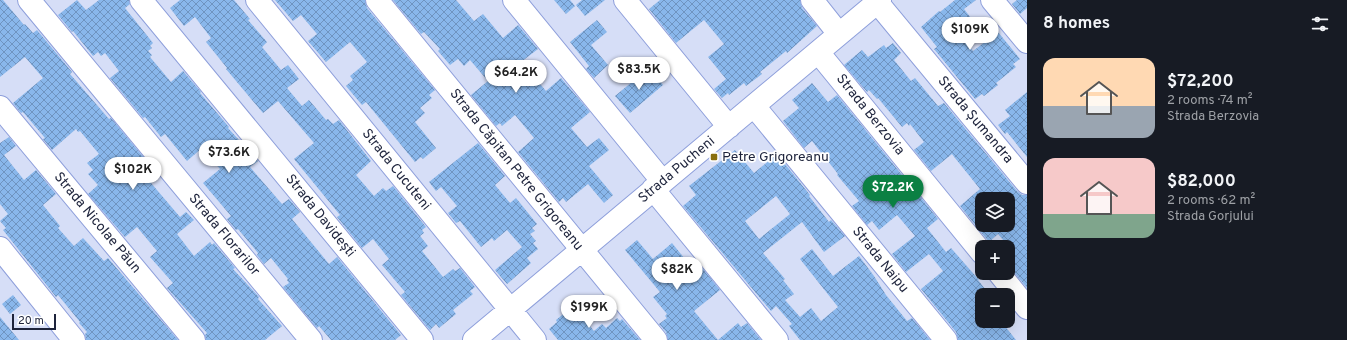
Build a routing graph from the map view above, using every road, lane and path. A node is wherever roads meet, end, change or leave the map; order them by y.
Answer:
1 (29, 0) edge
2 (141, 0) edge
3 (257, 0) edge
4 (377, 0) edge
5 (514, 0) edge
6 (625, 0) edge
7 (812, 0) edge
8 (992, 0) edge
9 (879, 1) edge
10 (839, 34) junction
11 (1027, 42) edge
12 (818, 52) junction
13 (754, 106) junction
14 (0, 107) edge
15 (729, 127) junction
16 (1027, 182) edge
17 (658, 185) junction
18 (975, 244) edge
19 (0, 248) edge
20 (581, 249) junction
21 (1005, 280) edge
22 (1027, 308) edge
23 (510, 309) junction
24 (74, 340) edge
25 (194, 340) edge
26 (311, 340) edge
27 (422, 340) edge
28 (474, 340) edge
29 (535, 340) edge
30 (656, 340) edge
31 (777, 340) edge
32 (946, 340) edge

1 - 26 street, Strada Florarilor
2 - 27 street, Strada Davidești
3 - 23 street, Strada Cucuteni
4 - 20 street, Strada Căpitan Petre Grigoreanu
5 - 17 street
6 - 15 street
7 - 10 street
8 - 11 street
9 - 10 street, Strada Pucheni
9 - 16 street, Strada Șumandra
10 - 12 street, Strada Pucheni
12 - 13 street, Strada Pucheni
12 - 18 street, Strada Berzovia
13 - 15 street, Strada Pucheni
13 - 32 street, Strada Naipu
14 - 25 street, Strada Nicolae Păun
15 - 17 street, Strada Pucheni
17 - 20 street, Strada Pucheni
17 - 31 street
19 - 24 street
20 - 23 street, Strada Pucheni
20 - 30 street, Strada Căpitan Petre Grigoreanu
21 - 22 street
23 - 28 street, Strada Pucheni
23 - 29 street, Strada Cucuteni

